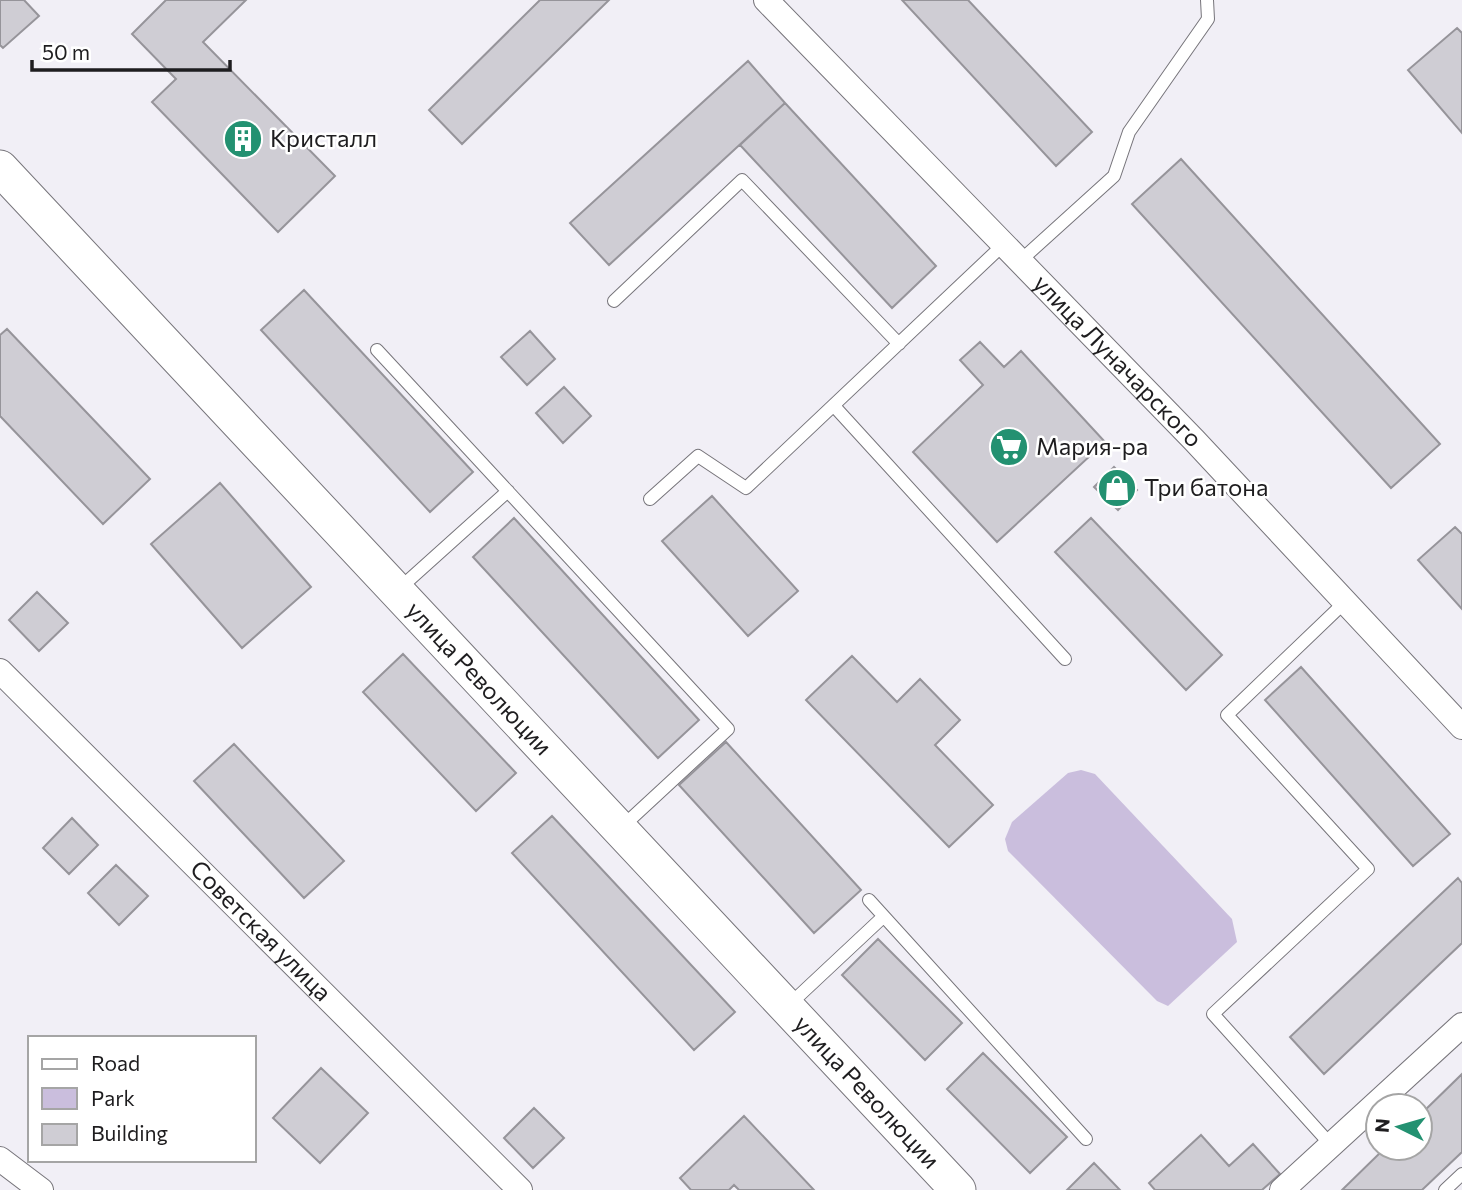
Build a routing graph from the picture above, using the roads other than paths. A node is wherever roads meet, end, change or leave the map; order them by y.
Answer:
1 (766, 0) edge
2 (1207, 0) edge
3 (0, 168) edge
4 (1012, 253) junction
5 (614, 301) dead end
6 (899, 344) junction
7 (377, 350) dead end
8 (834, 405) junction
9 (508, 491) junction
10 (650, 499) dead end
11 (397, 591) junction
12 (1345, 602) junction
13 (1065, 659) dead end
14 (0, 671) edge
15 (1462, 727) edge
16 (620, 829) junction
17 (869, 900) dead end
18 (883, 917) junction
19 (787, 1007) junction
20 (1462, 1025) edge
21 (1086, 1139) dead end
22 (1331, 1145) junction
23 (0, 1159) edge
24 (1462, 1174) edge
25 (41, 1190) edge
26 (520, 1190) edge
27 (958, 1190) edge
28 (1282, 1190) edge
29 (1445, 1190) edge

1 - 4 street, улица Луначарского
2 - 4 lane
3 - 11 street, улица Революции
4 - 6 lane
4 - 12 street, улица Луначарского
5 - 6 lane
6 - 8 lane
7 - 9 lane
8 - 10 lane
8 - 13 lane
9 - 11 lane
9 - 16 lane
11 - 16 street, улица Революции
12 - 15 street, улица Луначарского
12 - 22 lane
14 - 26 street, Советская улица
16 - 19 street, улица Революции
17 - 18 lane
18 - 19 lane
18 - 21 lane
19 - 27 street, улица Революции
20 - 22 street
22 - 28 street
23 - 25 street
24 - 29 lane

